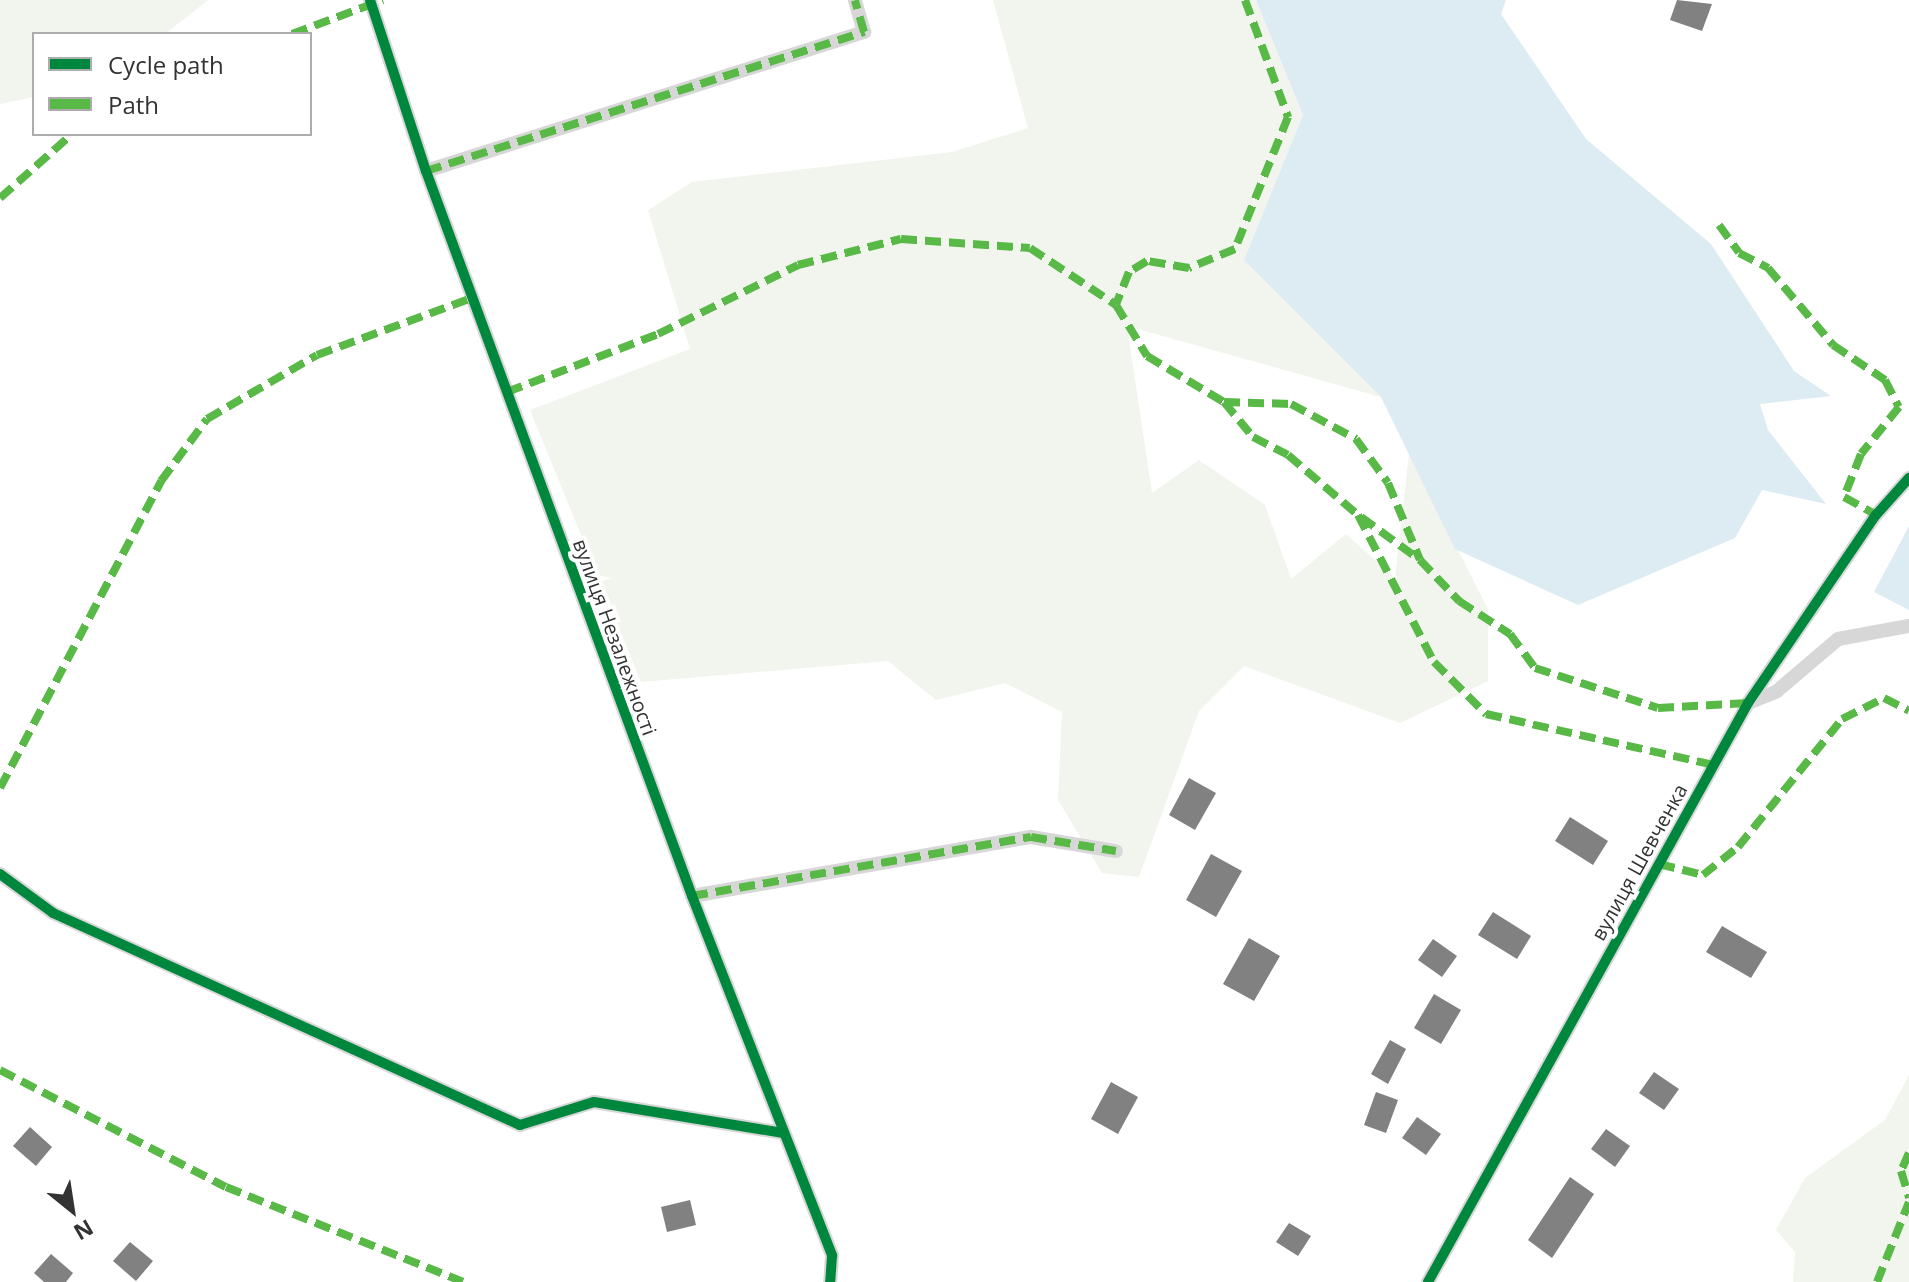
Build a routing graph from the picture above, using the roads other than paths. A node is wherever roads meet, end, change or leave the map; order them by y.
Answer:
1 (370, 0) edge
2 (855, 0) edge
3 (426, 171) junction
4 (1909, 478) edge
5 (1909, 626) edge
6 (1748, 703) junction
7 (1116, 851) dead end
8 (0, 874) edge
9 (692, 896) junction
10 (783, 1133) junction
11 (830, 1282) edge
12 (1428, 1282) edge

1 - 3 street, вулиця Незалежності
2 - 3 street
3 - 9 street, вулиця Незалежності
4 - 6 street, вулиця Шевченка
5 - 6 street
6 - 12 street, вулиця Шевченка
7 - 9 street
8 - 10 street
9 - 10 street, вулиця Незалежності
10 - 11 street, вулиця Незалежності

